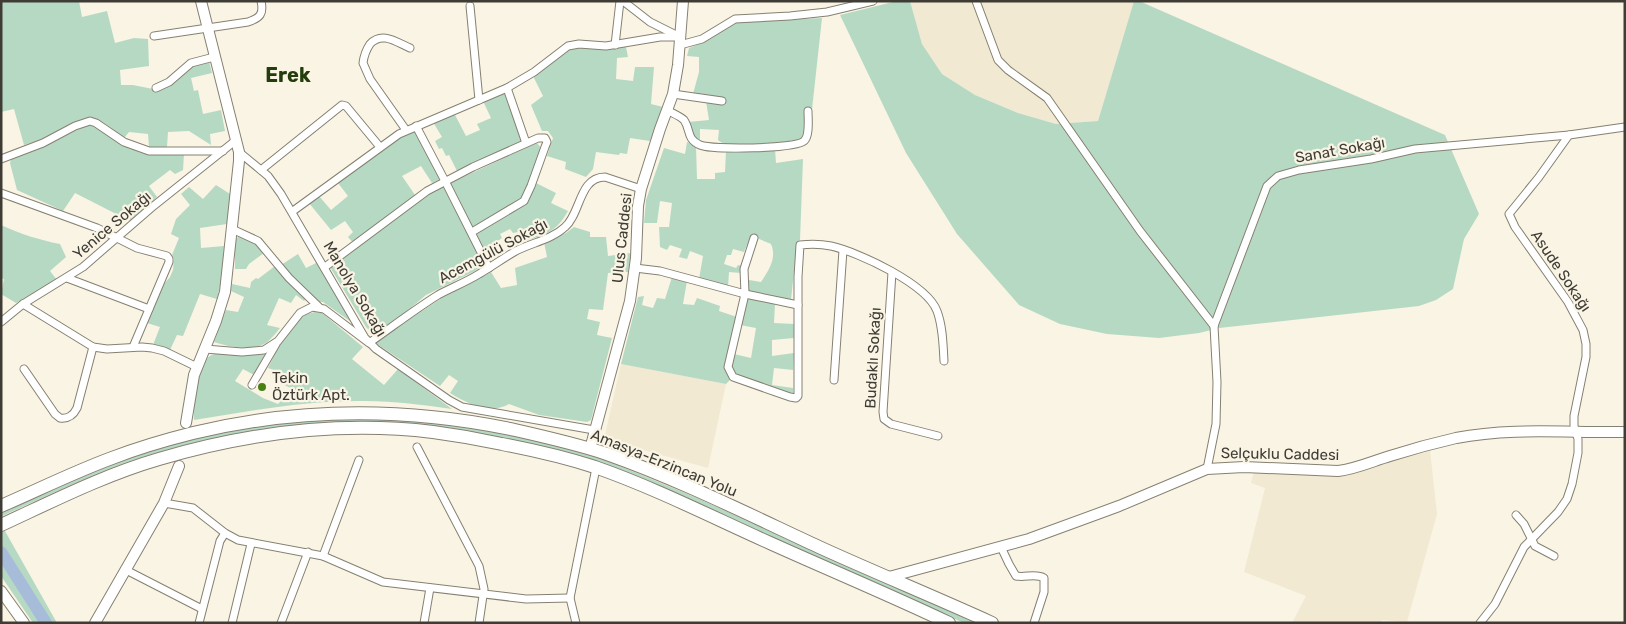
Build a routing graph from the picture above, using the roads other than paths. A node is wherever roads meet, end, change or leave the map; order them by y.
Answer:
1 (201, 1) edge
2 (261, 1) edge
3 (621, 1) edge
4 (683, 1) edge
5 (873, 1) edge
6 (976, 1) edge
7 (470, 6) dead end
8 (207, 27) junction
9 (154, 36) dead end
10 (680, 41) junction
11 (615, 45) junction
12 (410, 48) dead end
13 (214, 57) junction
14 (156, 88) dead end
15 (507, 88) junction
16 (673, 94) junction
17 (479, 100) junction
18 (722, 101) dead end
19 (667, 110) junction
20 (808, 111) dead end
21 (416, 126) junction
22 (1625, 127) edge
23 (406, 130) junction
24 (1570, 136) junction
25 (235, 141) junction
26 (526, 143) junction
27 (380, 147) junction
28 (223, 150) junction
29 (239, 152) junction
30 (1, 159) edge
31 (260, 170) junction
32 (446, 181) junction
33 (641, 189) junction
34 (1, 193) edge
35 (292, 211) junction
36 (232, 229) junction
37 (472, 232) junction
38 (119, 238) junction
39 (754, 238) dead end
40 (843, 250) junction
41 (325, 267) junction
42 (489, 268) junction
43 (635, 268) junction
44 (892, 272) junction
45 (67, 278) junction
46 (744, 294) junction
47 (23, 304) junction
48 (798, 305) junction
49 (319, 307) junction
50 (149, 309) junction
51 (1, 322) edge
52 (1214, 326) junction
53 (278, 341) junction
54 (369, 343) junction
55 (93, 347) junction
56 (133, 347) junction
57 (205, 349) junction
58 (944, 361) dead end
59 (197, 367) junction
60 (24, 369) dead end
61 (834, 380) dead end
62 (252, 385) dead end
63 (186, 423) dead end
64 (594, 430) junction
65 (1625, 432) edge
66 (1577, 433) junction
67 (938, 436) dead end
68 (417, 447) dead end
69 (590, 449) junction
70 (358, 460) dead end
71 (178, 466) dead end
72 (596, 468) junction
73 (1207, 469) junction
74 (164, 503) junction
75 (1, 506) edge
76 (1516, 515) dead end
77 (1, 525) edge
78 (224, 533) junction
79 (1531, 539) junction
80 (251, 544) junction
81 (1002, 547) junction
82 (308, 552) junction
83 (323, 556) junction
84 (1554, 556) dead end
85 (126, 570) junction
86 (889, 578) junction
87 (430, 588) junction
88 (1, 591) edge
89 (483, 595) junction
90 (570, 598) junction
91 (202, 609) junction
92 (24, 623) edge
93 (95, 623) edge
94 (199, 623) edge
95 (232, 623) edge
96 (281, 623) edge
97 (424, 623) edge
98 (479, 623) edge
99 (576, 623) edge
100 (950, 623) edge
101 (992, 623) edge
102 (1034, 623) edge
103 (1480, 623) edge

1 - 8 street
2 - 8 street
3 - 10 street
3 - 11 street
4 - 10 street, Ulus Caddesi
5 - 10 street
6 - 52 street
7 - 17 street
8 - 9 street
8 - 13 street
10 - 11 street
10 - 16 street, Ulus Caddesi
11 - 15 street
12 - 23 street
13 - 14 street
13 - 25 street
15 - 17 street
15 - 26 street
16 - 18 street
16 - 19 street, Ulus Caddesi
17 - 21 street
19 - 20 street
19 - 33 street, Ulus Caddesi
21 - 23 street
21 - 32 street
22 - 24 street, Sanat Sokağı
23 - 27 street
24 - 52 street, Sanat Sokağı
24 - 66 street, Asude Sokağı
25 - 28 street, Yenice Sokağı
25 - 29 street
26 - 32 street
26 - 37 street
27 - 31 street
27 - 35 street
28 - 30 street
28 - 38 street, Yenice Sokağı
29 - 31 street, Manolya Sokağı
29 - 36 street
31 - 35 street, Manolya Sokağı
32 - 37 street
32 - 41 street
33 - 42 street, Acemgülü Sokağı
33 - 43 street, Ulus Caddesi
34 - 38 street
35 - 41 street, Manolya Sokağı
36 - 49 street
36 - 57 street
37 - 42 street
38 - 45 street, Yenice Sokağı
38 - 50 street
39 - 46 street
40 - 44 street
40 - 48 street
40 - 61 street
41 - 54 street, Manolya Sokağı
42 - 54 street, Acemgülü Sokağı
43 - 46 street
43 - 64 street, Ulus Caddesi
44 - 58 street
44 - 67 street, Budaklı Sokağı
45 - 47 street, Yenice Sokağı
45 - 50 street
46 - 48 street
46 - 48 street
47 - 51 street, Yenice Sokağı
47 - 55 street
49 - 53 street
49 - 54 street
50 - 56 street
52 - 73 street, Sanat Sokağı
53 - 57 street
53 - 62 street
54 - 64 street, Manolya Sokağı
55 - 56 street
55 - 60 street
56 - 59 street
57 - 59 street
59 - 63 street
64 - 69 street, Ulus Caddesi
65 - 66 street, Selçuklu Caddesi
66 - 73 street, Selçuklu Caddesi
66 - 79 street, Asude Sokağı
68 - 89 street
69 - 75 highway, Amasya-Erzincan Yolu
69 - 86 highway, Amasya-Erzincan Yolu
70 - 83 street
71 - 74 street
72 - 77 highway, Amasya-Erzincan Yolu
72 - 90 street
72 - 100 highway, Amasya-Erzincan Yolu
73 - 81 street, Selçuklu Caddesi
74 - 78 street
74 - 85 street
76 - 79 street
78 - 80 street
78 - 91 street
79 - 84 street
79 - 103 street, Asude Sokağı
80 - 82 street
80 - 95 street
81 - 86 street, Selçuklu Caddesi
81 - 102 street
82 - 83 street
82 - 96 street
83 - 87 street
85 - 91 street
85 - 93 street
86 - 101 highway, Amasya-Erzincan Yolu
87 - 89 street
87 - 97 street
88 - 92 street
89 - 90 street
89 - 98 street
90 - 99 street
91 - 94 street

